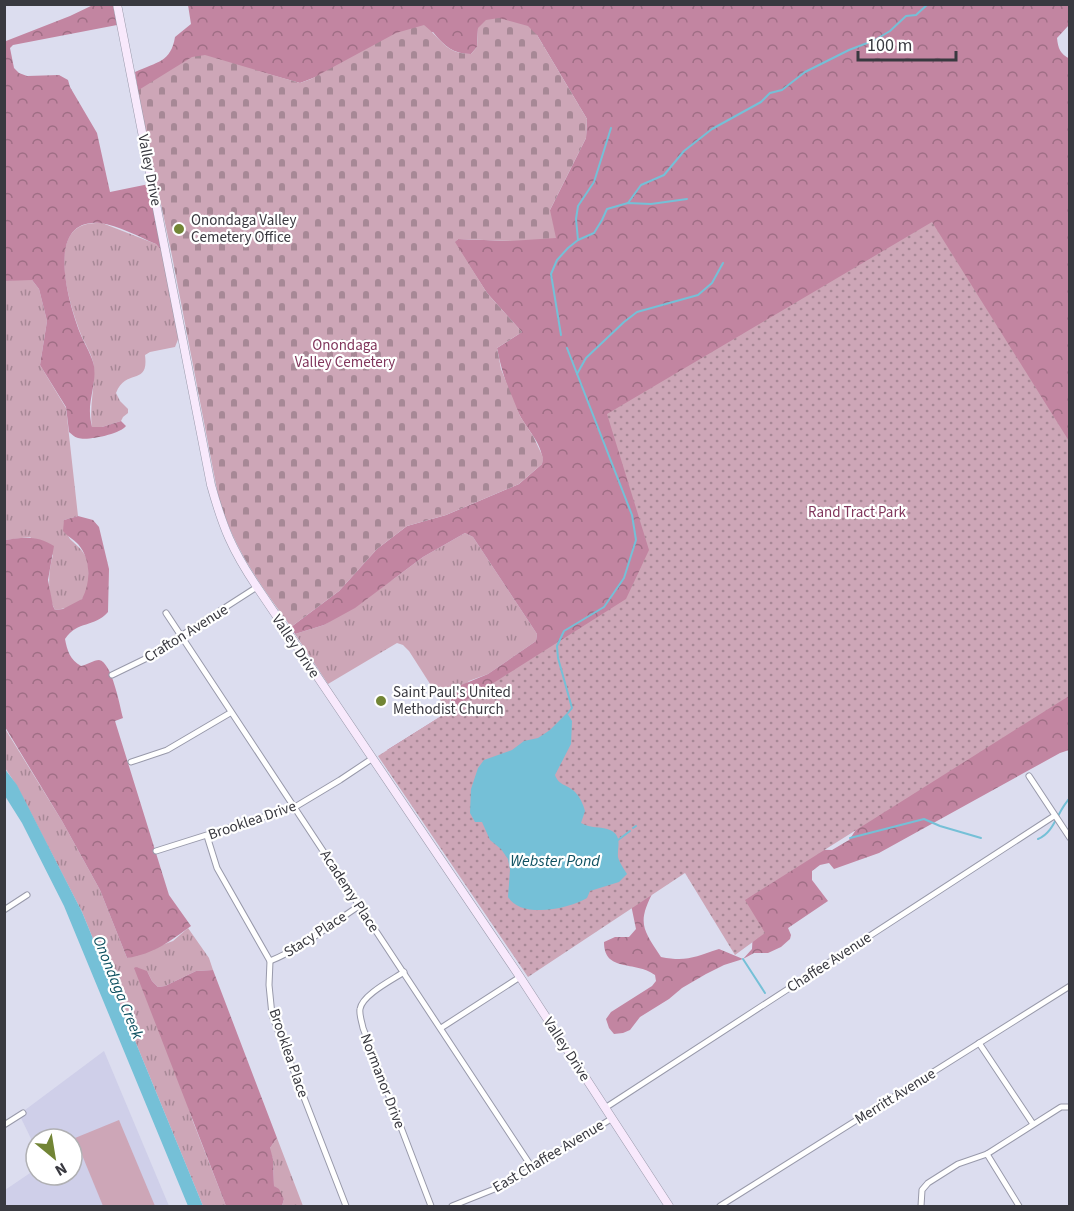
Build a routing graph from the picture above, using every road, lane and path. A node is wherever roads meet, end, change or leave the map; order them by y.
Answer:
1 (117, 4) edge
2 (257, 587) junction
3 (166, 613) dead end
4 (181, 637) junction
5 (112, 675) dead end
6 (230, 713) junction
7 (373, 758) junction
8 (131, 762) dead end
9 (1029, 776) dead end
10 (295, 807) junction
11 (1054, 816) junction
12 (207, 836) junction
13 (1070, 838) edge
14 (156, 851) dead end
15 (27, 895) dead end
16 (359, 906) junction
17 (4, 910) edge
18 (270, 961) junction
19 (404, 972) junction
20 (520, 977) junction
21 (1070, 986) edge
22 (441, 1028) junction
23 (979, 1043) junction
24 (1070, 1107) edge
25 (605, 1108) junction
26 (23, 1113) dead end
27 (611, 1119) junction
28 (4, 1125) edge
29 (1033, 1125) junction
30 (987, 1154) junction
31 (533, 1169) junction
32 (346, 1206) edge
33 (431, 1206) edge
34 (452, 1206) edge
35 (669, 1206) edge
36 (720, 1206) edge
37 (921, 1206) edge
38 (1019, 1206) edge

1 - 2 main road, Valley Drive
2 - 4 street, Crafton Avenue
2 - 7 main road, Valley Drive
3 - 4 street, Academy Place
4 - 5 street, Crafton Avenue
4 - 6 street, Academy Place
6 - 8 street
6 - 10 street, Academy Place
7 - 10 street, Brooklea Drive
7 - 20 main road, Valley Drive
9 - 11 street
10 - 12 street, Brooklea Drive
10 - 16 street, Academy Place
11 - 13 street
11 - 25 street, Chaffee Avenue
12 - 14 street, Brooklea Drive
12 - 18 street
15 - 17 street
16 - 18 street, Stacy Place
16 - 19 street, Academy Place
18 - 32 street, Brooklea Place
19 - 22 street, Academy Place
19 - 33 street, Normanor Drive
20 - 22 street
20 - 25 main road, Valley Drive
21 - 23 street, Merritt Avenue
22 - 31 street, Academy Place
23 - 29 street
23 - 36 street, Merritt Avenue
24 - 29 street
25 - 27 main road, Valley Drive
26 - 28 street
27 - 31 street, East Chaffee Avenue
27 - 35 main road, Valley Drive
29 - 30 street
30 - 37 street
30 - 38 street
31 - 34 street, East Chaffee Avenue

